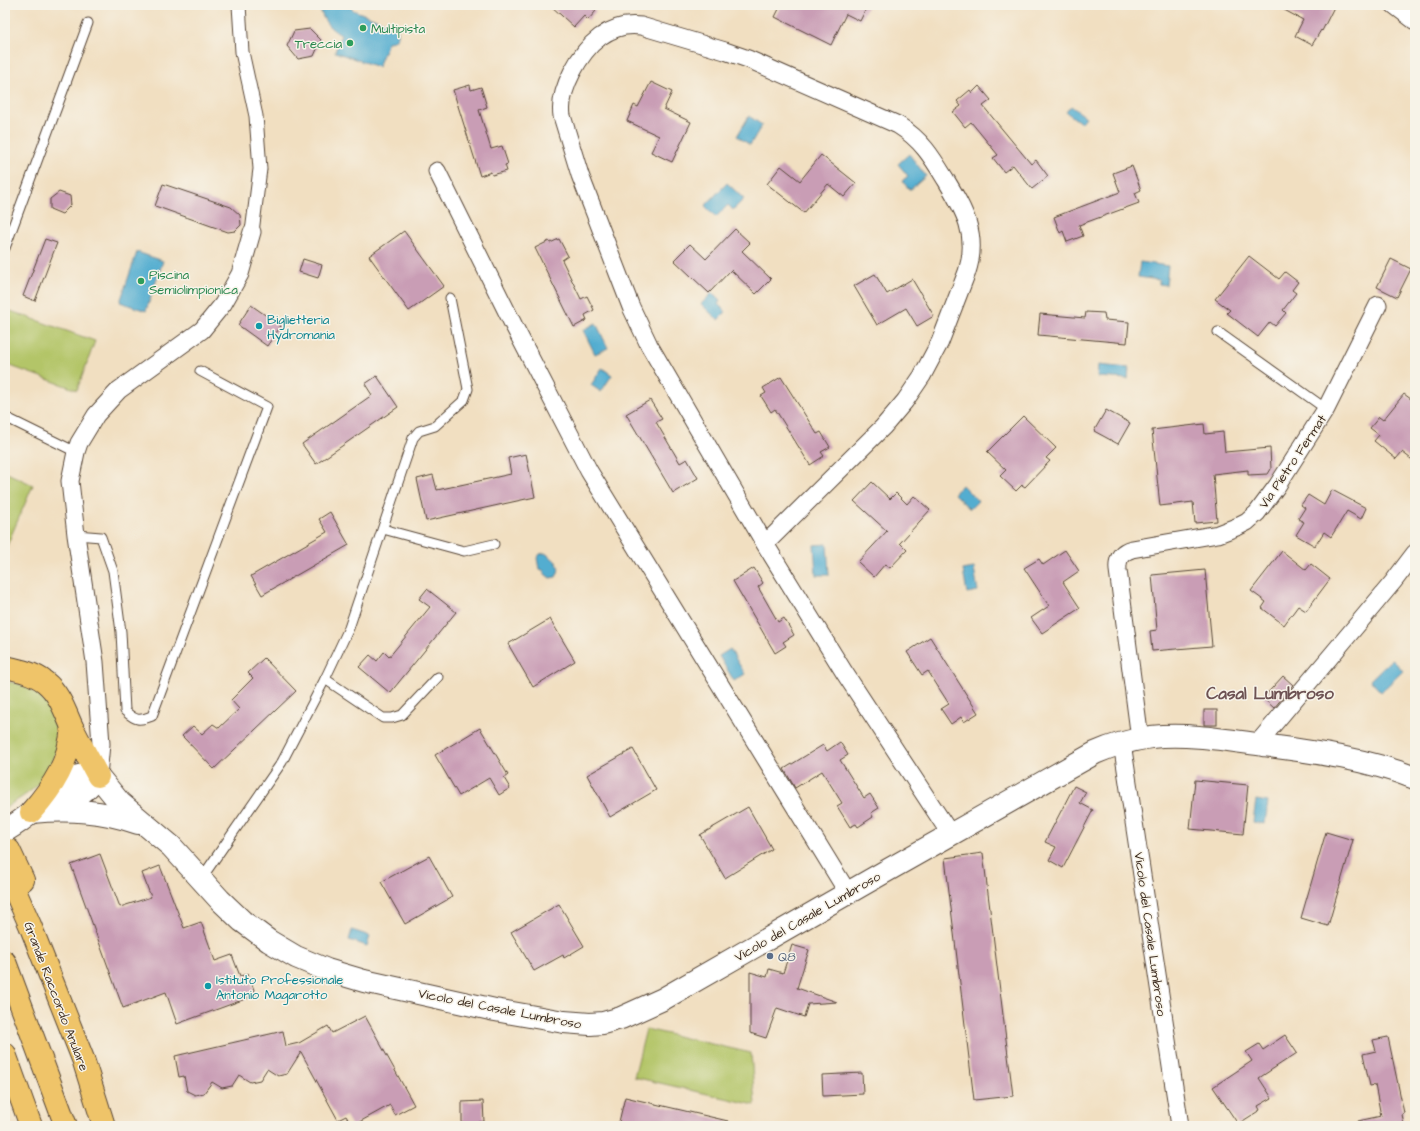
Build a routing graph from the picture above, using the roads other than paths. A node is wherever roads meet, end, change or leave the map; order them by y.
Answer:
1 (239, 5) edge
2 (1394, 5) edge
3 (1415, 21) edge
4 (88, 23) dead end
5 (437, 171) dead end
6 (252, 232) joint
7 (5, 248) edge
8 (450, 298) dead end
9 (1378, 306) dead end
10 (1218, 332) dead end
11 (200, 371) dead end
12 (1326, 409) junction
13 (5, 418) edge
14 (76, 452) junction
15 (383, 529) junction
16 (76, 535) junction
17 (494, 544) dead end
18 (765, 544) junction
19 (1415, 552) edge
20 (5, 668) edge
21 (5, 675) edge
22 (33, 675) junction
23 (438, 677) dead end
24 (325, 679) junction
25 (72, 727) junction
26 (1131, 741) junction
27 (1258, 744) junction
28 (98, 776) junction
29 (1415, 778) edge
30 (146, 825) junction
31 (952, 835) junction
32 (13, 837) edge
33 (201, 879) junction
34 (848, 893) junction
35 (5, 962) edge
36 (5, 1054) edge
37 (30, 1126) edge
38 (66, 1126) edge
39 (104, 1126) edge
40 (1180, 1126) edge

1 - 6 street
2 - 3 street
4 - 7 lane
5 - 34 street
6 - 14 street
8 - 15 lane
9 - 12 street, Via Pietro Fermat
10 - 12 lane
11 - 16 lane
12 - 26 street, Via Pietro Fermat
13 - 14 lane
14 - 16 street
15 - 17 lane
15 - 24 lane
16 - 28 street
18 - 18 street
18 - 31 street
19 - 27 street
20 - 22 highway
21 - 22 highway
22 - 25 highway
23 - 24 lane
24 - 33 lane
25 - 28 highway
25 - 32 highway
26 - 27 street, Vicolo del Casale Lumbroso
26 - 31 street, Vicolo del Casale Lumbroso
26 - 40 street, Vicolo del Casale Lumbroso
27 - 29 street, Vicolo del Casale Lumbroso
28 - 30 street, Vicolo del Casale Lumbroso
28 - 32 street
30 - 32 street
30 - 33 street, Vicolo del Casale Lumbroso
31 - 34 street, Vicolo del Casale Lumbroso
32 - 39 highway, Grande Raccordo Anulare
33 - 34 street, Vicolo del Casale Lumbroso
35 - 38 highway
36 - 37 highway

